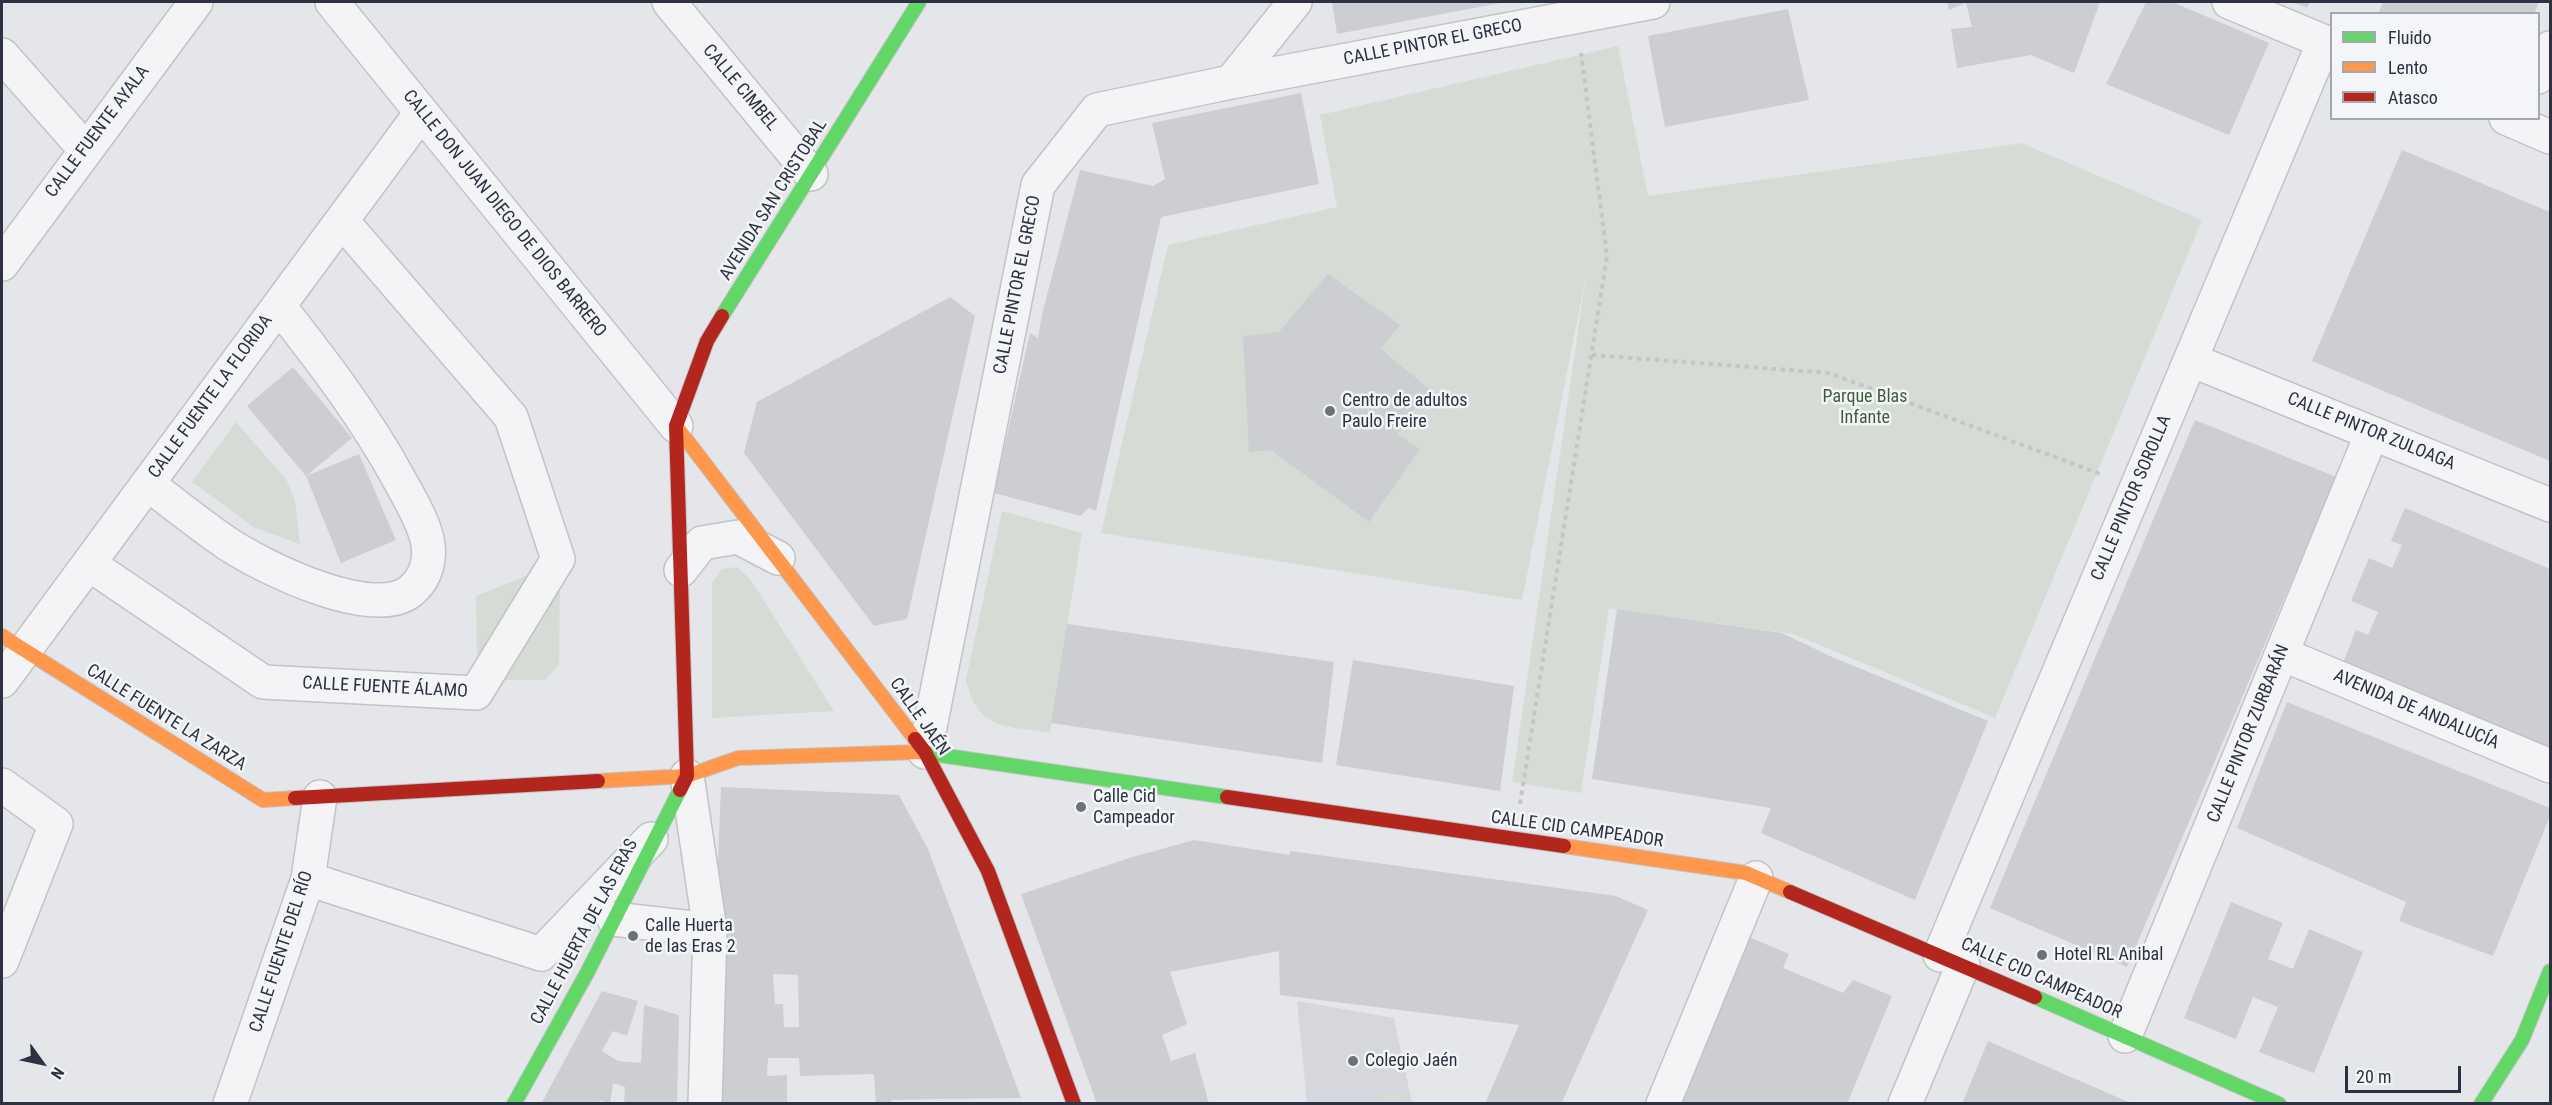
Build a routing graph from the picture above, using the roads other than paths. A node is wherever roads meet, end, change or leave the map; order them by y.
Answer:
1 (196, 2) edge
2 (332, 2) edge
3 (669, 2) edge
4 (919, 2) edge
5 (1295, 2) edge
6 (1653, 2) edge
7 (2229, 2) edge
8 (2328, 43) edge
9 (2550, 48) edge
10 (2, 56) edge
11 (2540, 72) edge
12 (1231, 82) junction
13 (421, 113) junction
14 (2515, 120) edge
15 (2550, 137) edge
16 (85, 149) junction
17 (811, 174) junction
18 (342, 221) junction
19 (2, 264) edge
20 (279, 306) junction
21 (2191, 360) junction
22 (676, 426) junction
23 (2373, 433) junction
24 (148, 484) junction
25 (2550, 505) edge
26 (778, 558) junction
27 (88, 564) junction
28 (681, 570) junction
29 (13, 643) edge
30 (2282, 654) junction
31 (2, 681) edge
32 (926, 752) junction
33 (2550, 766) edge
34 (687, 776) junction
35 (2, 785) edge
36 (320, 797) junction
37 (658, 831) junction
38 (1756, 878) junction
39 (308, 879) junction
40 (614, 919) junction
41 (710, 930) junction
42 (1951, 960) junction
43 (2, 961) edge
44 (2550, 971) edge
45 (2125, 1036) junction
46 (230, 1104) edge
47 (514, 1104) edge
48 (705, 1104) edge
49 (1074, 1104) edge
50 (1663, 1104) edge
51 (1905, 1104) edge
52 (2279, 1104) edge
53 (2481, 1104) edge

1 - 16 street, CALLE FUENTE AYALA
2 - 13 street, CALLE DON JUAN DIEGO DE DIOS BARRERO
3 - 17 street, CALLE CIMBEL
4 - 17 street, AVENIDA SAN CRISTOBAL
5 - 12 street
6 - 12 street, CALLE PINTOR EL GRECO
7 - 8 street
8 - 21 street, CALLE PINTOR SOROLLA
9 - 11 street
10 - 16 street
12 - 32 street, CALLE PINTOR EL GRECO
13 - 18 street, CALLE FUENTE LA FLORIDA
13 - 22 street, CALLE DON JUAN DIEGO DE DIOS BARRERO
14 - 15 street
16 - 19 street, CALLE FUENTE AYALA
17 - 22 street, AVENIDA SAN CRISTOBAL
18 - 20 street, CALLE FUENTE LA FLORIDA
18 - 27 street, CALLE FUENTE ÁLAMO
20 - 24 street, CALLE FUENTE LA FLORIDA
20 - 24 street
21 - 23 street, CALLE PINTOR ZULOAGA
21 - 42 street, CALLE PINTOR SOROLLA
22 - 26 street, CALLE JAÉN
22 - 28 street, CALLE HUERTA DE LAS ERAS
23 - 25 street, CALLE PINTOR ZULOAGA
23 - 30 street, CALLE PINTOR ZURBARÁN
24 - 27 street, CALLE FUENTE LA FLORIDA
26 - 28 street
26 - 32 street, CALLE JAÉN
27 - 29 street, CALLE FUENTE LA FLORIDA
28 - 34 street, CALLE HUERTA DE LAS ERAS
29 - 31 street, CALLE FUENTE LA FLORIDA
29 - 36 street, CALLE FUENTE LA ZARZA
30 - 33 street, AVENIDA DE ANDALUCÍA
30 - 45 street, CALLE PINTOR ZURBARÁN
32 - 34 street, CALLE CID CAMPEADOR
32 - 38 street, CALLE CID CAMPEADOR
32 - 49 street, CALLE JAÉN
34 - 36 street
34 - 37 street, CALLE HUERTA DE LAS ERAS
34 - 41 street
35 - 43 street
36 - 39 street, CALLE FUENTE DEL RÍO
37 - 39 street
37 - 40 street, CALLE HUERTA DE LAS ERAS
38 - 42 street, CALLE CID CAMPEADOR
38 - 50 street
39 - 46 street, CALLE FUENTE DEL RÍO
40 - 41 street
40 - 47 street, CALLE HUERTA DE LAS ERAS
41 - 48 street
42 - 45 street, CALLE CID CAMPEADOR
42 - 51 street, CALLE PINTOR SOROLLA
44 - 53 street
45 - 52 street, CALLE CID CAMPEADOR

